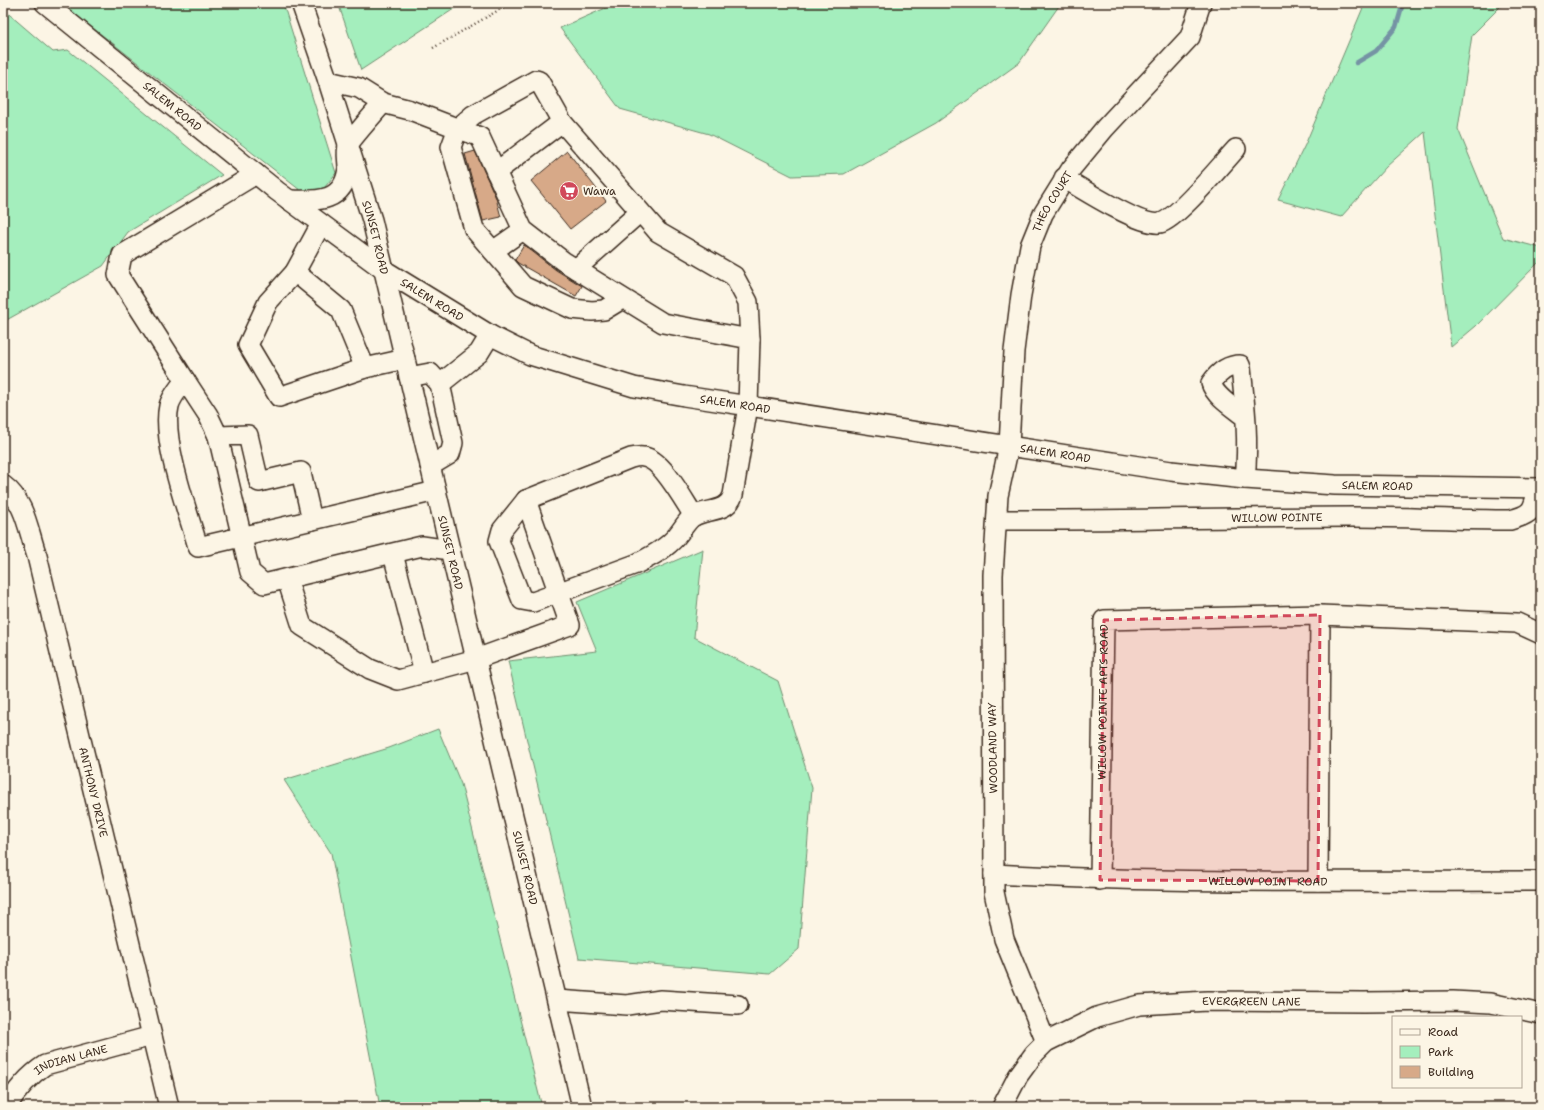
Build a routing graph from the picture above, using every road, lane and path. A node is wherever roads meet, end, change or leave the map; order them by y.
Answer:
1 (46, 3) edge
2 (301, 3) edge
3 (511, 3) edge
4 (1201, 3) edge
5 (433, 48) dead end
6 (328, 81) junction
7 (383, 103) junction
8 (562, 122) junction
9 (458, 128) junction
10 (348, 146) junction
11 (1236, 149) dead end
12 (496, 172) junction
13 (256, 174) junction
14 (1064, 178) junction
15 (289, 200) junction
16 (640, 212) junction
17 (321, 224) junction
18 (523, 230) junction
19 (493, 251) junction
20 (384, 270) junction
21 (576, 270) junction
22 (295, 272) junction
23 (622, 299) junction
24 (490, 335) junction
25 (750, 339) junction
26 (364, 368) junction
27 (407, 368) junction
28 (186, 380) junction
29 (440, 384) junction
30 (748, 406) junction
31 (1245, 417) dead end
32 (218, 436) junction
33 (1008, 446) junction
34 (430, 466) junction
35 (1245, 479) junction
36 (3, 485) edge
37 (1540, 488) edge
38 (436, 491) junction
39 (526, 500) junction
40 (694, 516) junction
41 (312, 520) junction
42 (997, 520) junction
43 (241, 537) junction
44 (450, 550) junction
45 (392, 554) junction
46 (287, 579) junction
47 (559, 594) junction
48 (1320, 615) junction
49 (1541, 634) edge
50 (476, 659) junction
51 (424, 673) junction
52 (994, 874) junction
53 (1100, 880) junction
54 (1318, 881) junction
55 (1541, 881) edge
56 (556, 1000) junction
57 (738, 1005) dead end
58 (1541, 1014) edge
59 (152, 1036) junction
60 (1046, 1042) junction
61 (6, 1107) edge
62 (169, 1107) edge
63 (582, 1107) edge
64 (1002, 1107) edge

1 - 13 street, SALEM ROAD
2 - 6 street, SUNSET ROAD
3 - 5 path
4 - 14 street, THEO COURT
6 - 7 street
6 - 10 street, SUNSET ROAD
7 - 9 street
7 - 10 street
8 - 9 street
8 - 12 street
8 - 16 street
9 - 12 street
9 - 19 street
10 - 15 street
10 - 20 street, SUNSET ROAD
11 - 14 street
12 - 18 street
13 - 15 street, SALEM ROAD
13 - 28 street
14 - 33 street, THEO COURT
15 - 17 street, SALEM ROAD
16 - 21 street
16 - 25 street
17 - 20 street, SALEM ROAD
17 - 22 street
18 - 19 street
18 - 21 street
19 - 23 street
20 - 24 street, SALEM ROAD
20 - 27 street, SUNSET ROAD
21 - 23 street
22 - 26 street
22 - 26 street
23 - 25 street
24 - 29 street
24 - 30 street, SALEM ROAD
25 - 30 street
26 - 27 street
27 - 29 street
27 - 34 street, SUNSET ROAD
28 - 32 street
28 - 43 street
29 - 34 street
30 - 33 street, SALEM ROAD
30 - 40 street
31 - 35 street
32 - 41 street
32 - 43 street
33 - 35 street, SALEM ROAD
33 - 42 street, WOODLAND WAY
34 - 38 street, SUNSET ROAD
35 - 37 street, SALEM ROAD
36 - 59 street, ANTHONY DRIVE
37 - 42 street, WILLOW POINTE
38 - 41 street
38 - 44 street, SUNSET ROAD
39 - 40 street
39 - 47 street
39 - 47 street
40 - 47 street
41 - 43 street
42 - 52 street, WOODLAND WAY
43 - 46 street
44 - 45 street
44 - 50 street, SUNSET ROAD
45 - 46 street
45 - 51 street
46 - 51 street
47 - 50 street
48 - 49 street
48 - 53 street, WILLOW POINTE APTS ROAD
48 - 54 street
50 - 51 street
50 - 56 street, SUNSET ROAD
52 - 53 street, WILLOW POINT ROAD
52 - 60 street, WOODLAND WAY
53 - 54 street, WILLOW POINT ROAD
54 - 55 street, WILLOW POINT ROAD
56 - 57 street
56 - 63 street, SUNSET ROAD
58 - 60 street, EVERGREEN LANE
59 - 61 street, INDIAN LANE
59 - 62 street, ANTHONY DRIVE
60 - 64 street, EVERGREEN LANE

